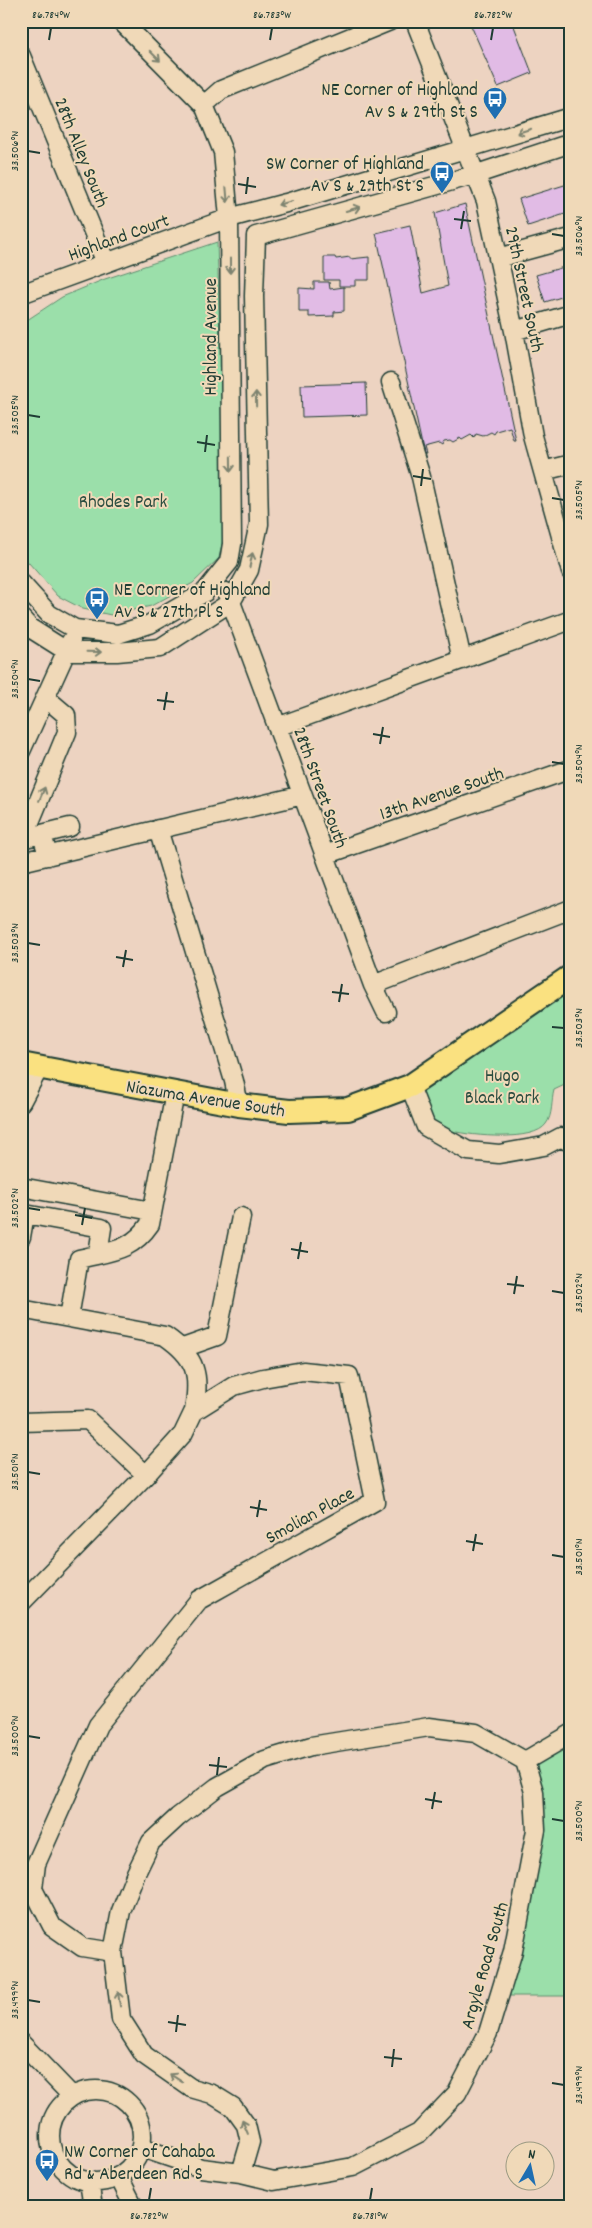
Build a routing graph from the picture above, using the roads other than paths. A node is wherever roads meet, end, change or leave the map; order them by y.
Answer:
1 (121, 21) edge
2 (390, 21) edge
3 (415, 21) edge
4 (21, 56) edge
5 (204, 105) junction
6 (571, 117) edge
7 (571, 143) edge
8 (466, 149) junction
9 (477, 174) junction
10 (230, 218) junction
11 (256, 236) junction
12 (571, 238) edge
13 (498, 258) junction
14 (106, 263) junction
15 (21, 294) edge
16 (571, 314) edge
17 (514, 331) junction
18 (391, 382) dead end
19 (571, 464) edge
20 (543, 471) junction
21 (564, 521) edge
22 (571, 572) edge
23 (217, 577) junction
24 (21, 583) edge
25 (232, 602) junction
26 (21, 618) edge
27 (571, 620) edge
28 (75, 629) junction
29 (68, 652) junction
30 (462, 660) junction
31 (46, 698) junction
32 (278, 726) junction
33 (21, 751) edge
34 (571, 769) edge
35 (303, 795) junction
36 (70, 827) dead end
37 (158, 829) junction
38 (42, 834) junction
39 (22, 839) edge
40 (325, 855) junction
41 (48, 856) junction
42 (21, 862) edge
43 (571, 909) edge
44 (571, 976) edge
45 (373, 985) junction
46 (386, 1012) dead end
47 (30, 1066) edge
48 (410, 1086) junction
49 (175, 1093) junction
50 (21, 1102) edge
51 (239, 1105) junction
52 (566, 1140) edge
53 (21, 1187) edge
54 (152, 1211) junction
55 (241, 1217) dead end
56 (21, 1237) edge
57 (98, 1254) junction
58 (21, 1309) edge
59 (69, 1318) junction
60 (183, 1348) junction
61 (194, 1411) junction
62 (21, 1422) edge
63 (146, 1476) junction
64 (21, 1603) edge
65 (571, 1734) edge
66 (525, 1761) junction
67 (113, 1952) junction
68 (21, 2044) edge
69 (72, 2096) junction
70 (142, 2148) junction
71 (241, 2173) junction
72 (119, 2176) junction
73 (89, 2182) junction
74 (93, 2207) edge
75 (134, 2207) edge

1 -> 5 street
2 - 5 street
3 - 8 street, 29th Street South
4 - 14 street, 28th Alley South
5 -> 10 street, Highland Avenue
6 -> 8 street
7 - 9 street
8 - 9 street, 29th Street South
8 -> 10 street
11 -> 9 street
9 - 13 street, 29th Street South
10 - 11 street
10 - 14 street, Highland Court
10 -> 23 street, Highland Avenue
25 -> 11 street
12 - 13 street
13 - 17 street, 29th Street South
14 - 15 street, Highland Court
16 - 17 street
17 - 20 street, 29th Street South
18 - 30 street
19 - 20 street
20 - 21 street, 29th Street South
21 - 22 street, 29th Street South
23 - 25 street, 28th Street South
23 - 28 street, Highland Avenue
24 - 28 street, Highland Avenue
29 -> 25 street
25 - 32 street, 28th Street South
26 - 29 street
27 - 30 street
28 - 29 street
29 - 31 street
30 - 32 street
31 - 33 street
39 -> 31 street
32 - 35 street, 28th Street South
34 - 40 street, 13th Avenue South
35 - 37 street
35 - 40 street, 28th Street South
36 - 38 street
37 - 41 street
37 - 51 street
38 - 39 street
38 - 41 street
40 - 45 street, 28th Street South
41 - 42 street
43 - 45 street
44 - 48 main road, Niazuma Avenue South
45 - 46 street, 28th Street South
47 - 49 main road, Niazuma Avenue South
47 - 50 street
48 - 51 main road, Niazuma Avenue South
48 - 52 street
49 - 51 main road, Niazuma Avenue South
49 - 54 street
53 - 54 street
54 - 57 street
55 - 60 street
56 - 57 street
57 - 59 street
58 - 59 street
59 - 60 street
60 - 61 street
61 - 63 street
61 - 67 street, Smolian Place
62 - 63 street
63 - 64 street
65 - 66 street
66 - 67 street
66 - 71 street, Argyle Road South
71 -> 67 street
68 - 69 street
69 - 70 street
69 - 73 street
70 - 71 street, Argyle Road South
70 - 72 street
72 - 73 street
72 - 75 street
73 - 74 street

